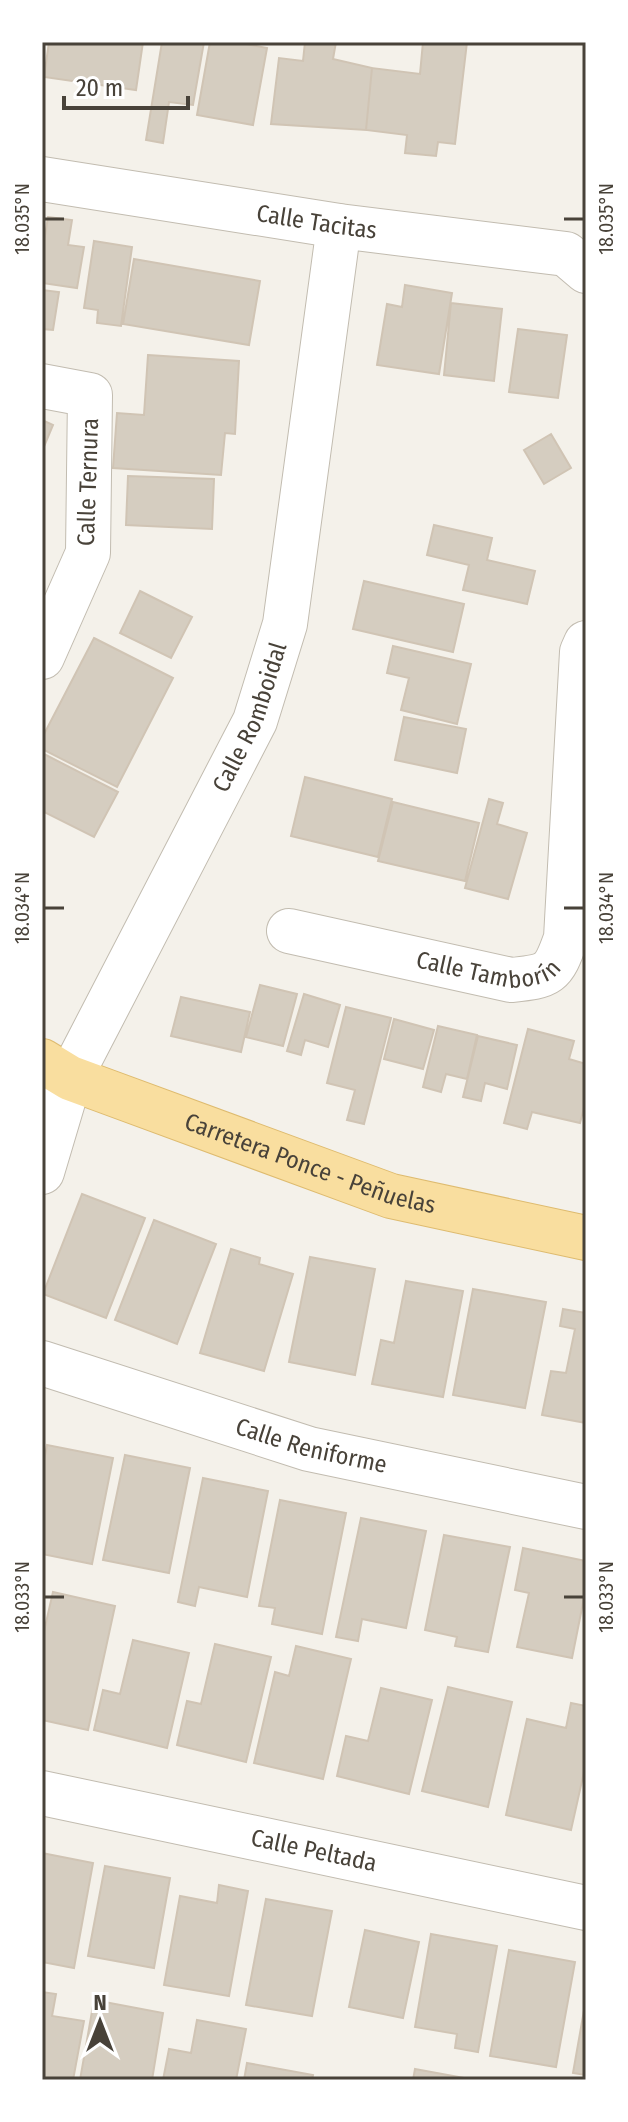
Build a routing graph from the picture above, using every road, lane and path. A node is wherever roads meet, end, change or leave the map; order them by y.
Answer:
1 (42, 179) edge
2 (339, 226) junction
3 (586, 271) edge
4 (42, 386) edge
5 (586, 643) edge
6 (42, 657) edge
7 (289, 931) dead end
8 (56, 1069) edge
9 (42, 1172) edge
10 (586, 1238) edge
11 (42, 1363) edge
12 (586, 1507) edge
13 (42, 1793) edge
14 (586, 1908) edge

1 - 2 street, Calle Tacitas
2 - 3 street, Calle Tacitas
2 - 8 street, Calle Romboidal
4 - 6 street, Calle Ternura
5 - 7 street, Calle Tamborín
8 - 9 street, Calle Romboidal
8 - 10 main road, Carretera Ponce - Peñuelas
11 - 12 street, Calle Reniforme
13 - 14 street, Calle Peltada

